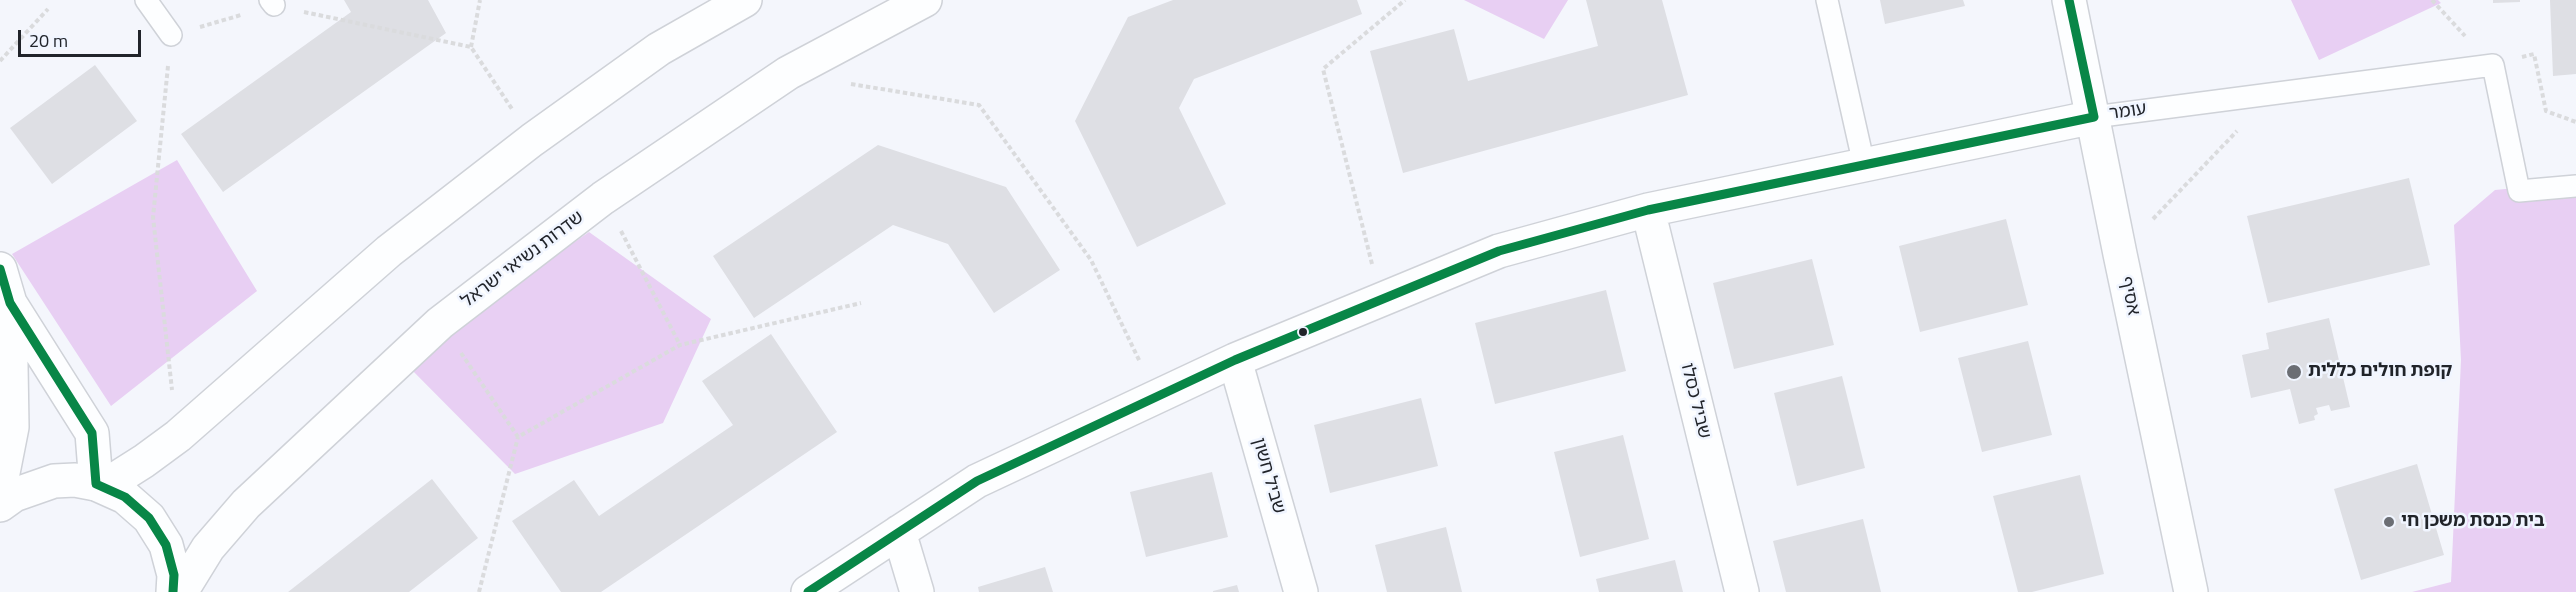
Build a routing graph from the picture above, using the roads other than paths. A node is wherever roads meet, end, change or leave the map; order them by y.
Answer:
1 (146, 0) edge
2 (745, 0) edge
3 (925, 0) edge
4 (1827, 0) edge
5 (2069, 0) edge
6 (171, 35) road end
7 (2094, 117) junction
8 (1864, 165) junction
9 (2576, 186) edge
10 (1648, 210) junction
11 (0, 269) edge
12 (10, 303) junction
13 (1235, 360) junction
14 (100, 486) junction
15 (0, 488) edge
16 (0, 505) edge
17 (899, 532) junction
18 (174, 592) edge
19 (182, 592) edge
20 (808, 592) edge
21 (917, 592) edge
22 (1301, 592) edge
23 (1742, 592) edge
24 (2191, 592) edge

1 - 6 lane
2 - 14 street
3 - 19 street, שדרות נשיאי ישראל
4 - 8 lane
5 - 7 street, אסיף
7 - 8 street, עומר
7 - 9 lane, עומר
7 - 24 street, אסיף
8 - 10 street, עומר
10 - 13 street, עומר
10 - 23 street, שביל כסלו
11 - 12 street
12 - 14 street
12 - 15 street
13 - 17 street, עומר
13 - 22 street, שביל חשון
14 - 16 street
14 - 18 street
17 - 20 street, עומר
17 - 21 street

